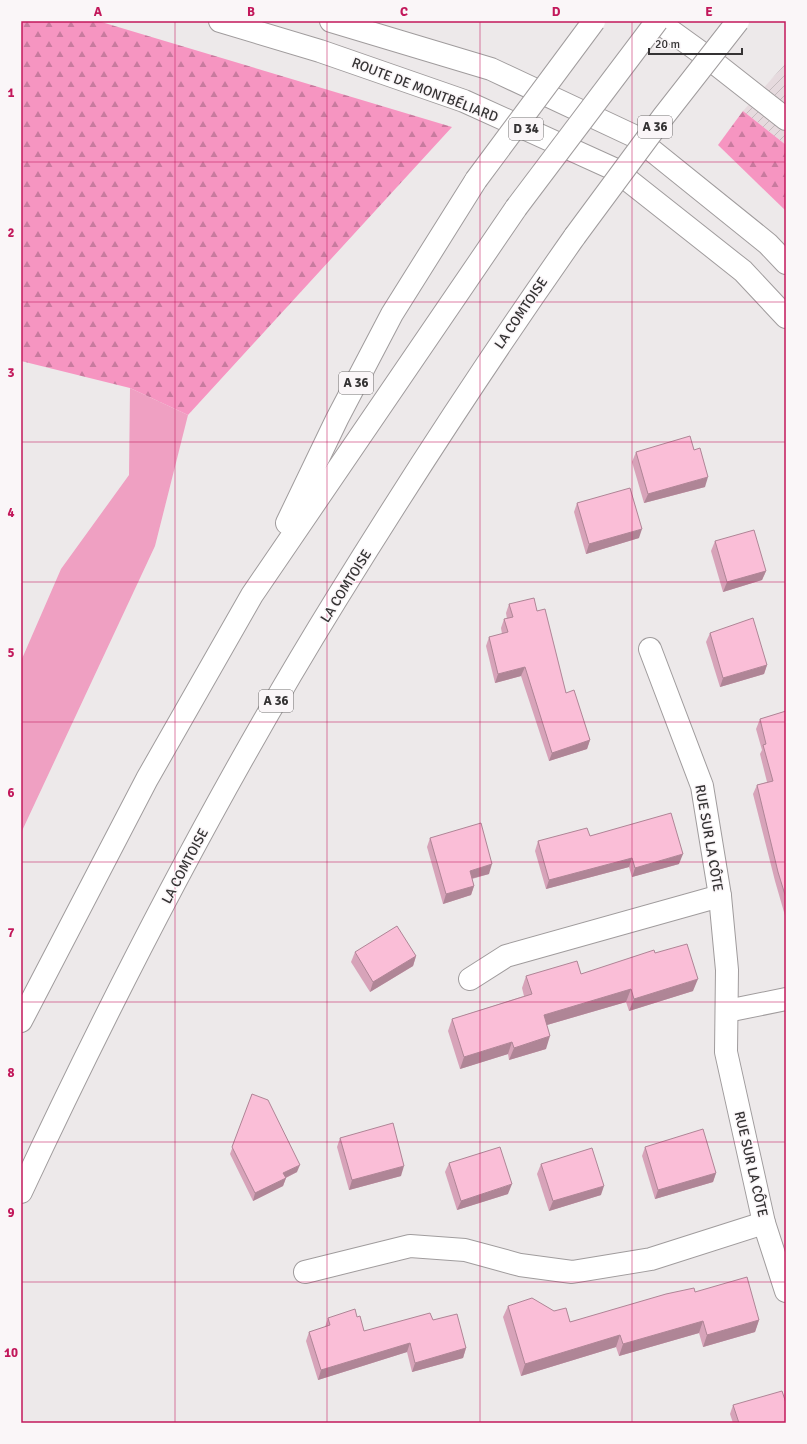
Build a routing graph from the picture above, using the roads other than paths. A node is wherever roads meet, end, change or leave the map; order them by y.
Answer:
1 (220, 21) edge
2 (331, 21) edge
3 (594, 21) edge
4 (657, 21) edge
5 (738, 21) edge
6 (786, 119) edge
7 (786, 263) edge
8 (786, 317) edge
9 (252, 595) junction
10 (650, 649) dead end
11 (720, 896) junction
12 (470, 979) dead end
13 (786, 999) edge
14 (727, 1011) junction
15 (21, 1021) edge
16 (21, 1192) edge
17 (764, 1223) junction
18 (305, 1272) dead end
19 (786, 1291) edge

1 - 8 main road, ROUTE DE MONTBÉLIARD / D 34
2 - 7 main road
3 - 9 main road, A 36, bridge
4 - 6 main road
4 - 9 main road, A 36, bridge
5 - 16 main road, LA COMTOISE / A 36, bridge
9 - 15 main road, A 36
10 - 11 main road, RUE SUR LA CÔTE
11 - 12 main road
11 - 14 main road, RUE SUR LA CÔTE
13 - 14 main road
14 - 17 main road, RUE SUR LA CÔTE
17 - 18 main road
17 - 19 main road, RUE SUR LA CÔTE

